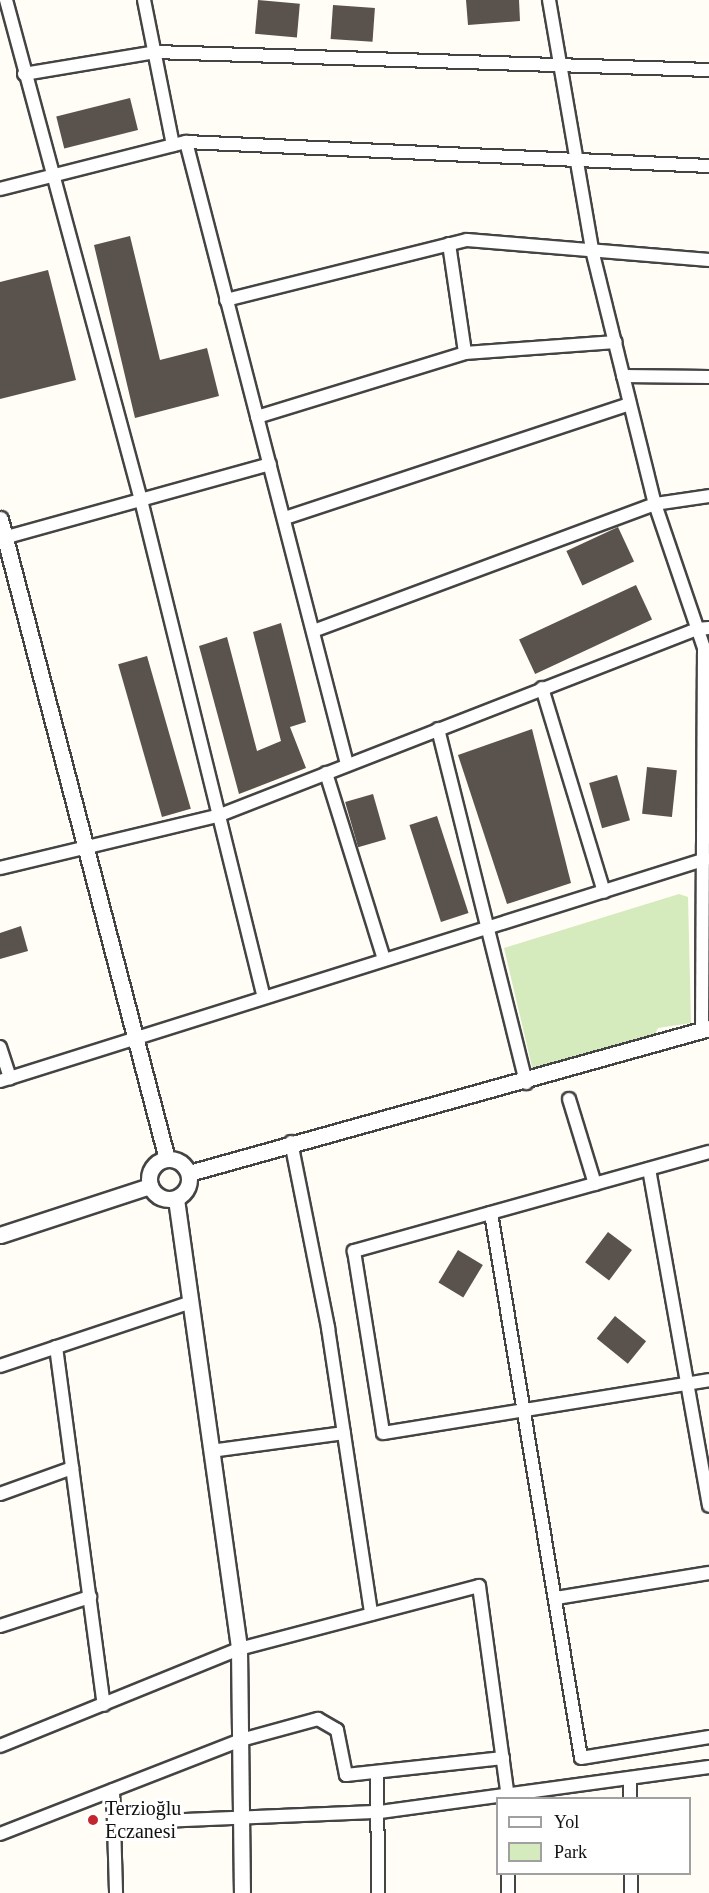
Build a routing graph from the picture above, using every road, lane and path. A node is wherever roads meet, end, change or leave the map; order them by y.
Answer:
1 (6, 0) edge
2 (144, 0) edge
3 (549, 0) edge
4 (155, 52) junction
5 (556, 67) junction
6 (709, 70) edge
7 (24, 74) junction
8 (186, 142) junction
9 (173, 145) junction
10 (573, 158) junction
11 (709, 166) edge
12 (54, 174) junction
13 (0, 189) edge
14 (449, 244) junction
15 (592, 250) junction
16 (709, 260) edge
17 (226, 300) junction
18 (616, 342) junction
19 (465, 353) junction
20 (623, 376) junction
21 (709, 377) edge
22 (630, 404) junction
23 (258, 417) junction
24 (270, 464) junction
25 (709, 496) edge
26 (141, 500) junction
27 (655, 504) junction
28 (285, 518) junction
29 (0, 519) edge
30 (3, 538) edge
31 (703, 629) edge
32 (316, 630) junction
33 (542, 688) junction
34 (438, 729) junction
35 (347, 764) junction
36 (326, 772) junction
37 (220, 816) junction
38 (85, 845) junction
39 (706, 859) junction
40 (0, 868) edge
41 (603, 892) junction
42 (489, 928) junction
43 (384, 959) junction
44 (263, 994) junction
45 (706, 1029) edge
46 (136, 1037) junction
47 (0, 1047) edge
48 (5, 1080) edge
49 (526, 1083) junction
50 (569, 1099) dead end
51 (291, 1142) junction
52 (709, 1152) edge
53 (167, 1159) junction
54 (650, 1169) junction
55 (189, 1173) junction
56 (595, 1184) junction
57 (150, 1186) junction
58 (176, 1199) junction
59 (491, 1213) junction
60 (0, 1235) edge
61 (190, 1302) junction
62 (56, 1347) junction
63 (0, 1366) edge
64 (709, 1380) edge
65 (687, 1383) junction
66 (525, 1410) junction
67 (344, 1433) junction
68 (211, 1451) junction
69 (72, 1468) junction
70 (0, 1494) edge
71 (709, 1506) edge
72 (709, 1573) edge
73 (90, 1597) junction
74 (556, 1598) junction
75 (371, 1614) junction
76 (0, 1626) edge
77 (238, 1649) junction
78 (104, 1705) junction
79 (709, 1737) edge
80 (241, 1740) junction
81 (0, 1746) edge
82 (503, 1758) junction
83 (709, 1767) edge
84 (377, 1772) junction
85 (630, 1778) junction
86 (113, 1790) junction
87 (508, 1797) edge
88 (630, 1797) edge
89 (496, 1798) edge
90 (380, 1812) junction
91 (244, 1817) junction
92 (114, 1823) junction
93 (0, 1834) edge
94 (508, 1875) edge
95 (631, 1875) edge
96 (116, 1893) edge
97 (242, 1893) edge
98 (378, 1893) edge
99 (508, 1893) edge
100 (631, 1893) edge

1 - 7 street
2 - 4 street
3 - 5 street
4 - 5 street
4 - 7 street
4 - 9 street
5 - 6 street
5 - 10 street
7 - 12 street
8 - 9 street
8 - 10 street
8 - 17 street
9 - 12 street
10 - 11 street
10 - 15 street
12 - 13 street
12 - 26 street
14 - 15 street
14 - 17 street
14 - 19 street
15 - 16 street
15 - 18 street
17 - 23 street
18 - 19 street
18 - 20 street
19 - 23 street
20 - 21 street
20 - 22 street
22 - 27 street
22 - 28 street
23 - 24 street
24 - 26 street
24 - 28 street
25 - 27 street
26 - 30 street
26 - 37 street
27 - 31 street
27 - 32 street
28 - 32 street
29 - 30 street
30 - 38 street
31 - 33 street
31 - 39 street
32 - 35 street
33 - 34 street
33 - 41 street
34 - 35 street
34 - 42 street
35 - 36 street
36 - 37 street
36 - 43 street
37 - 38 street
37 - 44 street
38 - 40 street
38 - 46 street
39 - 41 street
39 - 45 street
41 - 42 street
42 - 43 street
42 - 49 street
43 - 44 street
44 - 46 street
45 - 49 street
46 - 48 street
46 - 53 street
47 - 48 street
49 - 51 street
50 - 56 street
51 - 55 street
51 - 67 street
52 - 54 street
53 - 55 street
53 - 57 street
54 - 56 street
54 - 65 street
55 - 58 street
56 - 59 street
57 - 58 street
57 - 60 street
58 - 61 street
59 - 66 street
59 - 66 street
61 - 62 street
61 - 68 street
62 - 63 street
62 - 69 street
64 - 65 street
65 - 66 street
65 - 71 street
66 - 74 street
67 - 68 street
67 - 75 street
68 - 77 street
69 - 70 street
69 - 73 street
72 - 74 street
73 - 76 street
73 - 78 street
74 - 79 street
75 - 77 street
75 - 82 street
77 - 78 street
77 - 80 street
78 - 81 street
80 - 84 street
80 - 86 street
80 - 91 street
82 - 84 street
82 - 87 street
83 - 85 street
84 - 90 street
85 - 87 street
85 - 88 street
86 - 92 street
86 - 93 street
89 - 90 street
90 - 91 street
90 - 98 street
91 - 92 street
91 - 97 street
92 - 96 street
94 - 99 street
95 - 100 street

